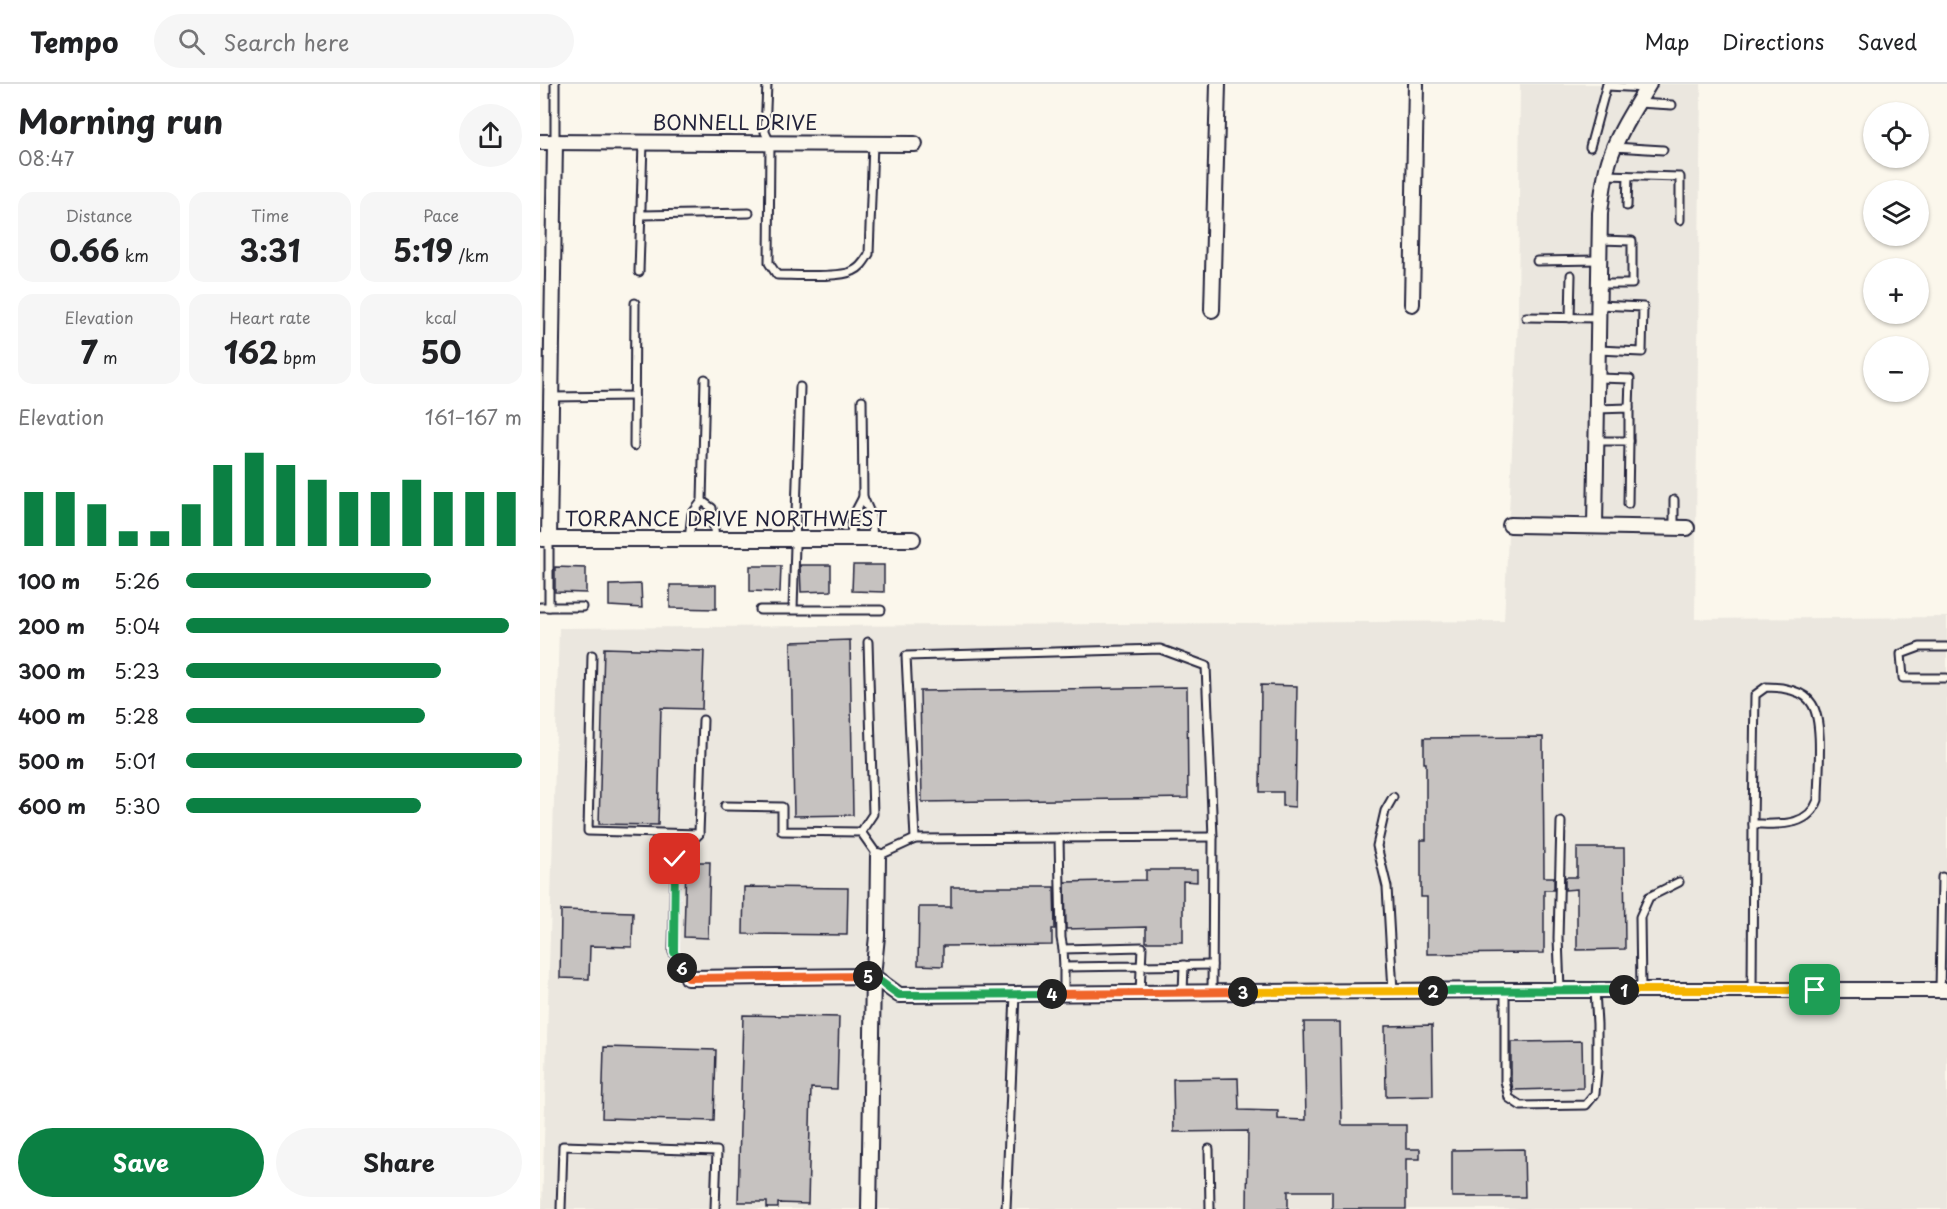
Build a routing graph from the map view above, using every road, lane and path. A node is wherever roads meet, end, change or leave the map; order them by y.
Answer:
1 (555, 84) edge
2 (767, 84) edge
3 (1218, 84) edge
4 (1416, 84) edge
5 (1607, 85) edge
6 (1647, 86) edge
7 (1638, 103) junction
8 (1672, 105) dead end
9 (540, 142) edge
10 (555, 142) junction
11 (643, 143) junction
12 (770, 143) junction
13 (873, 143) junction
14 (915, 144) dead end
15 (1590, 147) dead end
16 (1614, 147) junction
17 (1663, 150) dead end
18 (1605, 175) junction
19 (1628, 176) junction
20 (1627, 206) dead end
21 (748, 213) dead end
22 (642, 215) junction
23 (1680, 220) dead end
24 (1600, 240) junction
25 (1599, 260) junction
26 (1537, 261) dead end
27 (639, 272) dead end
28 (1571, 275) dead end
29 (1599, 284) junction
30 (635, 303) dead end
31 (1412, 304) dead end
32 (1212, 310) dead end
33 (1599, 312) junction
34 (1526, 317) dead end
35 (1570, 318) junction
36 (1598, 350) junction
37 (1598, 378) junction
38 (705, 379) dead end
39 (800, 387) dead end
40 (634, 396) junction
41 (551, 397) junction
42 (862, 400) dead end
43 (1629, 408) junction
44 (1597, 409) junction
45 (1596, 441) junction
46 (1629, 441) junction
47 (634, 446) dead end
48 (862, 497) junction
49 (1674, 500) dead end
50 (702, 501) junction
51 (1628, 504) dead end
52 (1510, 525) dead end
53 (1595, 526) junction
54 (1681, 528) joint
55 (545, 538) edge
56 (689, 539) junction
57 (715, 539) junction
58 (796, 539) junction
59 (851, 539) junction
60 (873, 539) junction
61 (913, 539) dead end
62 (540, 607) edge
63 (549, 607) junction
64 (582, 607) dead end
65 (793, 609) junction
66 (760, 610) dead end
67 (881, 610) dead end
68 (868, 642) dead end
69 (1947, 647) edge
70 (592, 655) dead end
71 (1947, 678) edge
72 (703, 720) dead end
73 (1393, 797) dead end
74 (725, 806) dead end
75 (1561, 822) dead end
76 (1753, 824) junction
77 (861, 832) junction
78 (699, 834) junction
79 (1213, 837) junction
80 (1059, 838) junction
81 (915, 839) junction
82 (878, 856) junction
83 (1942, 877) dead end
84 (1679, 882) dead end
85 (1064, 949) junction
86 (1184, 965) junction
87 (1212, 965) junction
88 (1142, 966) junction
89 (1064, 967) junction
90 (873, 976) junction
91 (688, 978) joint
92 (1505, 990) junction
93 (1560, 990) junction
94 (1595, 990) junction
95 (1641, 990) junction
96 (1752, 990) junction
97 (1944, 990) edge
98 (1393, 991) junction
99 (1064, 993) junction
100 (1140, 993) junction
101 (1183, 993) junction
102 (1212, 993) junction
103 (1015, 994) junction
104 (1209, 1149) dead end
105 (561, 1209) edge
106 (715, 1209) edge
107 (869, 1209) edge
108 (1006, 1209) edge
109 (1210, 1209) edge

1 - 10 lane
2 - 12 lane
3 - 32 street
4 - 31 street
5 - 6 lane
5 - 15 lane
6 - 7 street
7 - 8 lane
7 - 16 street
9 - 10 street, BONNELL DRIVE
10 - 11 street, BONNELL DRIVE
10 - 41 street
11 - 12 street, BONNELL DRIVE
11 - 22 lane
12 - 13 street, BONNELL DRIVE
12 - 13 lane
13 - 14 street, BONNELL DRIVE
16 - 17 lane
16 - 18 street
18 - 19 lane
18 - 24 street
19 - 20 lane
19 - 23 lane
21 - 22 lane
22 - 27 lane
24 - 25 street
24 - 29 lane
25 - 26 lane
25 - 29 street
28 - 35 lane
29 - 33 street
30 - 40 lane
33 - 35 lane
33 - 36 street
33 - 36 lane
34 - 35 lane
36 - 37 street
37 - 43 lane
37 - 44 street
38 - 50 lane
39 - 58 lane
40 - 41 lane
40 - 47 lane
41 - 55 street
42 - 48 lane
43 - 44 lane
43 - 46 lane
44 - 45 street
45 - 46 lane
45 - 53 street
46 - 51 lane
48 - 59 lane
48 - 60 lane
49 - 54 lane
50 - 56 lane
50 - 57 lane
52 - 53 street
53 - 54 street
55 - 56 street, TORRANCE DRIVE NORTHWEST
55 - 63 lane
56 - 57 street, TORRANCE DRIVE NORTHWEST
57 - 58 street, TORRANCE DRIVE NORTHWEST
58 - 59 street, TORRANCE DRIVE NORTHWEST
58 - 65 lane
59 - 60 street, TORRANCE DRIVE NORTHWEST
60 - 61 street, TORRANCE DRIVE NORTHWEST
62 - 63 lane
63 - 64 lane
65 - 66 lane
65 - 67 lane
68 - 77 lane
69 - 71 lane
70 - 78 lane
72 - 78 lane
73 - 98 lane
74 - 77 lane
75 - 93 lane
76 - 76 lane
76 - 96 lane
77 - 82 lane
78 - 91 lane
79 - 80 lane
79 - 81 lane
79 - 87 lane
80 - 81 lane
80 - 85 lane
81 - 82 lane
82 - 90 street
83 - 97 lane
84 - 95 lane
85 - 88 lane
85 - 89 lane
86 - 87 lane
86 - 88 lane
86 - 101 lane
87 - 102 lane
88 - 89 lane
88 - 100 lane
89 - 99 lane
90 - 91 street
90 - 103 street
90 - 107 street
92 - 93 street
92 - 94 lane
92 - 98 street
93 - 94 street
94 - 95 street
95 - 96 street
96 - 97 street
98 - 102 street
99 - 100 street
99 - 103 street
100 - 101 street
101 - 102 street
103 - 108 lane
104 - 109 lane
105 - 106 lane

